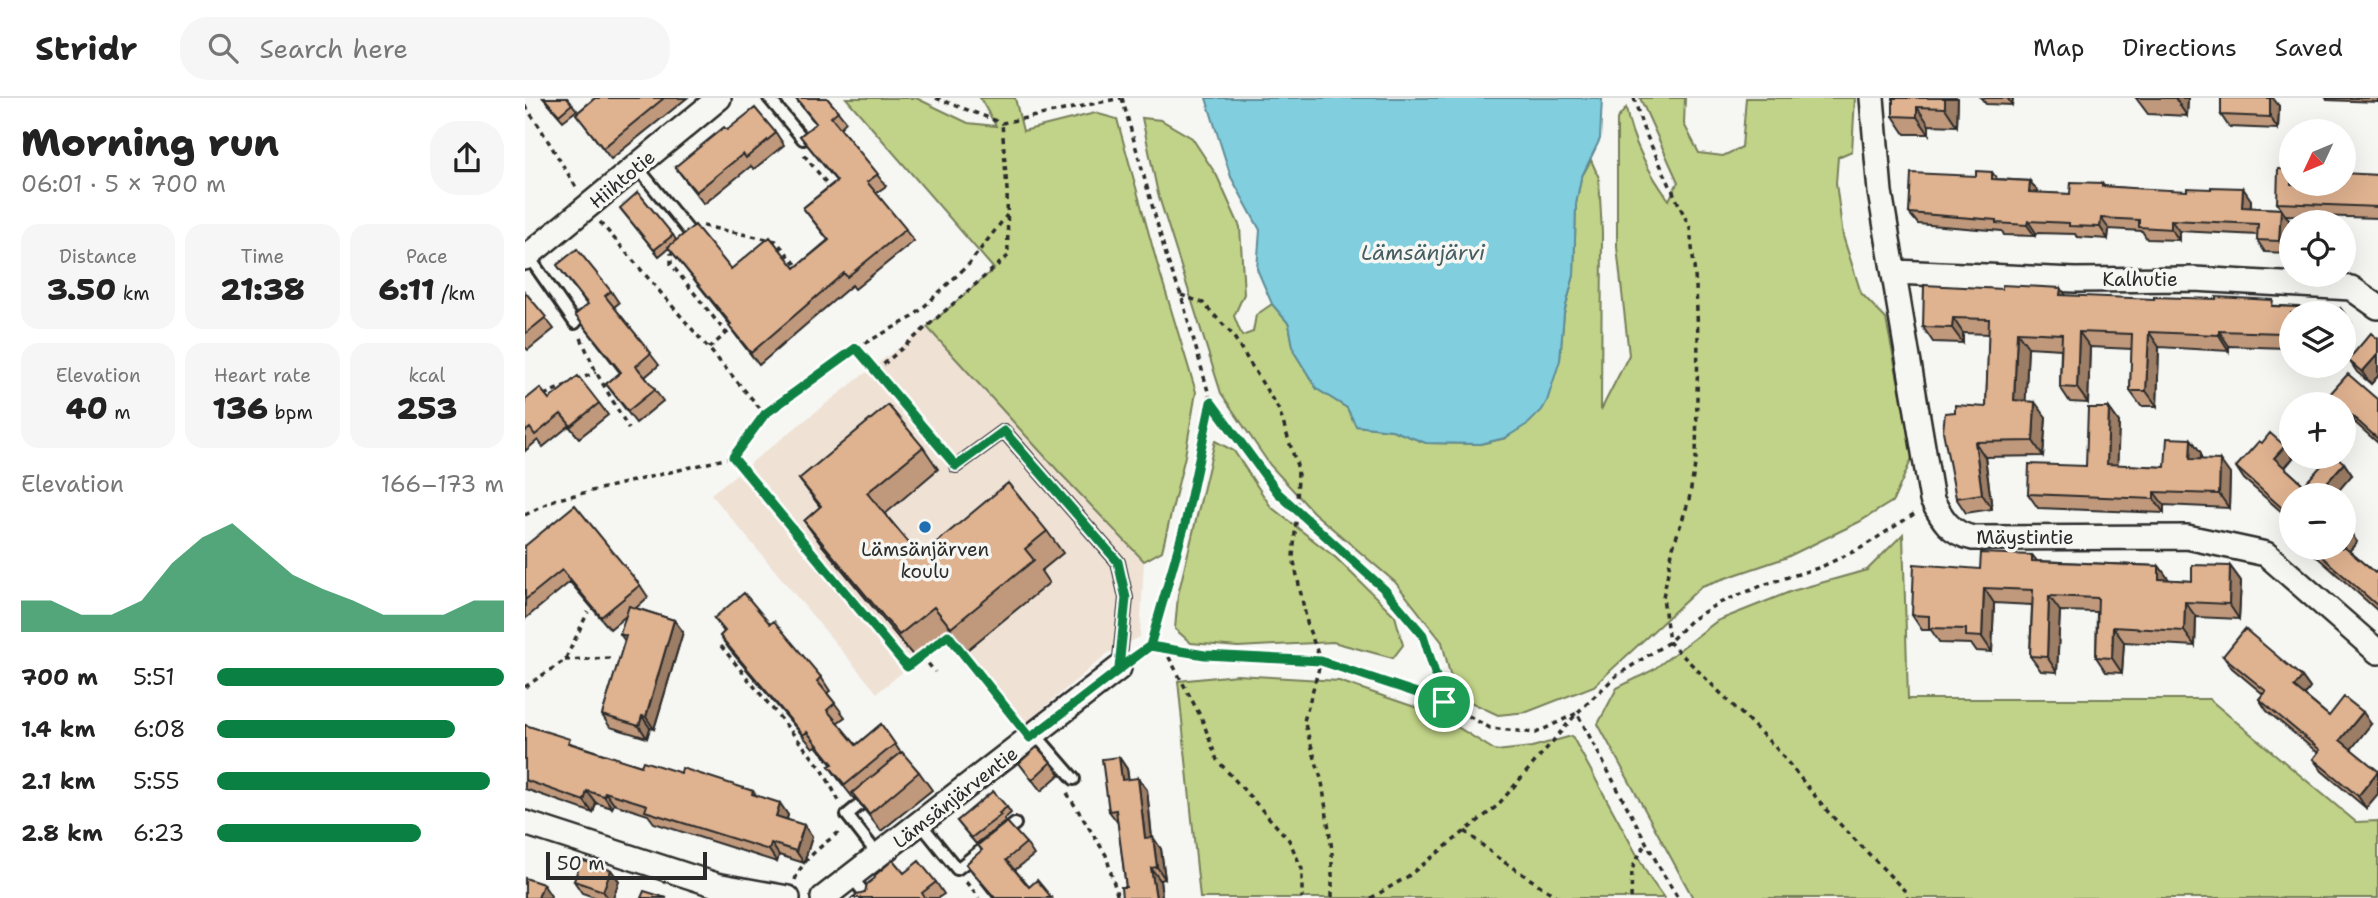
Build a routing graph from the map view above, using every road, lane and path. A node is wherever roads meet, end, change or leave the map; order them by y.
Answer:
1 (719, 98) edge
2 (769, 98) edge
3 (936, 98) edge
4 (1121, 98) edge
5 (1634, 98) edge
6 (1872, 98) edge
7 (525, 106) edge
8 (1002, 124) junction
9 (803, 139) joint
10 (636, 167) junction
11 (832, 190) edge
12 (588, 207) junction
13 (1008, 214) junction
14 (681, 221) junction
15 (692, 235) joint
16 (527, 258) edge
17 (801, 271) edge
18 (1895, 272) junction
19 (1181, 295) junction
20 (2378, 307) edge
21 (575, 323) joint
22 (737, 324) edge
23 (726, 333) junction
24 (709, 348) junction
25 (856, 348) junction
26 (876, 370) junction
27 (596, 372) junction
28 (537, 399) edge
29 (1211, 402) junction
30 (765, 414) junction
31 (629, 429) dead end
32 (733, 457) junction
33 (956, 466) joint
34 (1932, 500) junction
35 (1297, 510) junction
36 (525, 515) edge
37 (588, 612) edge
38 (1669, 642) junction
39 (721, 646) edge
40 (1150, 646) junction
41 (1164, 648) junction
42 (2378, 652) edge
43 (922, 656) junction
44 (612, 658) dead end
45 (565, 660) junction
46 (1321, 661) junction
47 (1119, 668) junction
48 (935, 672) dead end
49 (525, 688) edge
50 (1444, 702) junction
51 (1577, 713) junction
52 (1033, 736) junction
53 (1074, 779) dead end
54 (878, 790) edge
55 (1067, 793) dead end
56 (849, 818) junction
57 (921, 823) junction
58 (525, 824) edge
59 (1015, 824) dead end
60 (1465, 831) junction
61 (1646, 842) junction
62 (879, 855) junction
63 (957, 869) junction
64 (851, 876) junction
65 (790, 893) edge
66 (823, 898) edge
67 (868, 898) edge
68 (979, 898) edge
69 (1118, 898) edge
70 (1302, 898) edge
71 (1332, 898) edge
72 (1371, 898) edge
73 (1559, 898) edge
74 (1631, 898) edge
75 (1678, 898) edge
76 (1907, 898) edge

1 - 10 street, Hiihtotie
2 - 9 lane
3 - 8 path
4 - 8 path
4 - 19 path
5 - 38 path
6 - 18 street, Mäystintie
7 - 12 path
8 - 13 path
9 - 11 path
10 - 12 street, Hiihtotie
10 - 14 lane
12 - 16 street, Hiihtotie
12 - 24 path
13 - 25 path
13 - 26 path
14 - 15 lane
14 - 17 path
15 - 23 path
16 - 21 lane
18 - 20 street, Kalhutie
18 - 34 street, Mäystintie
19 - 29 path
19 - 35 path
21 - 27 path
22 - 23 path
23 - 24 path
24 - 30 path
25 - 26 path
25 - 30 path
26 - 33 path
27 - 28 path
27 - 31 path
29 - 35 path
29 - 40 path
30 - 32 path
32 - 36 path
32 - 43 path
33 - 47 lane
34 - 38 path
34 - 42 street, Mäystintie
35 - 46 path
35 - 50 path
37 - 45 path
38 - 51 path
38 - 76 path
39 - 56 path
40 - 41 path
40 - 47 path
41 - 46 path
41 - 70 path
43 - 48 path
43 - 52 path
44 - 45 path
45 - 49 path
46 - 50 path
46 - 71 path
47 - 52 street, Lämsänjärventie
50 - 51 path
51 - 60 path
51 - 61 path
52 - 53 lane
52 - 57 street, Lämsänjärventie
54 - 56 lane
55 - 69 path
56 - 62 lane
56 - 65 path
57 - 62 street, Lämsänjärventie
57 - 63 lane
58 - 65 street
59 - 63 lane
60 - 72 path
60 - 73 path
61 - 74 path
61 - 75 path
62 - 64 street, Lämsänjärventie
63 - 68 path
64 - 66 street, Lämsänjärventie
64 - 67 lane

